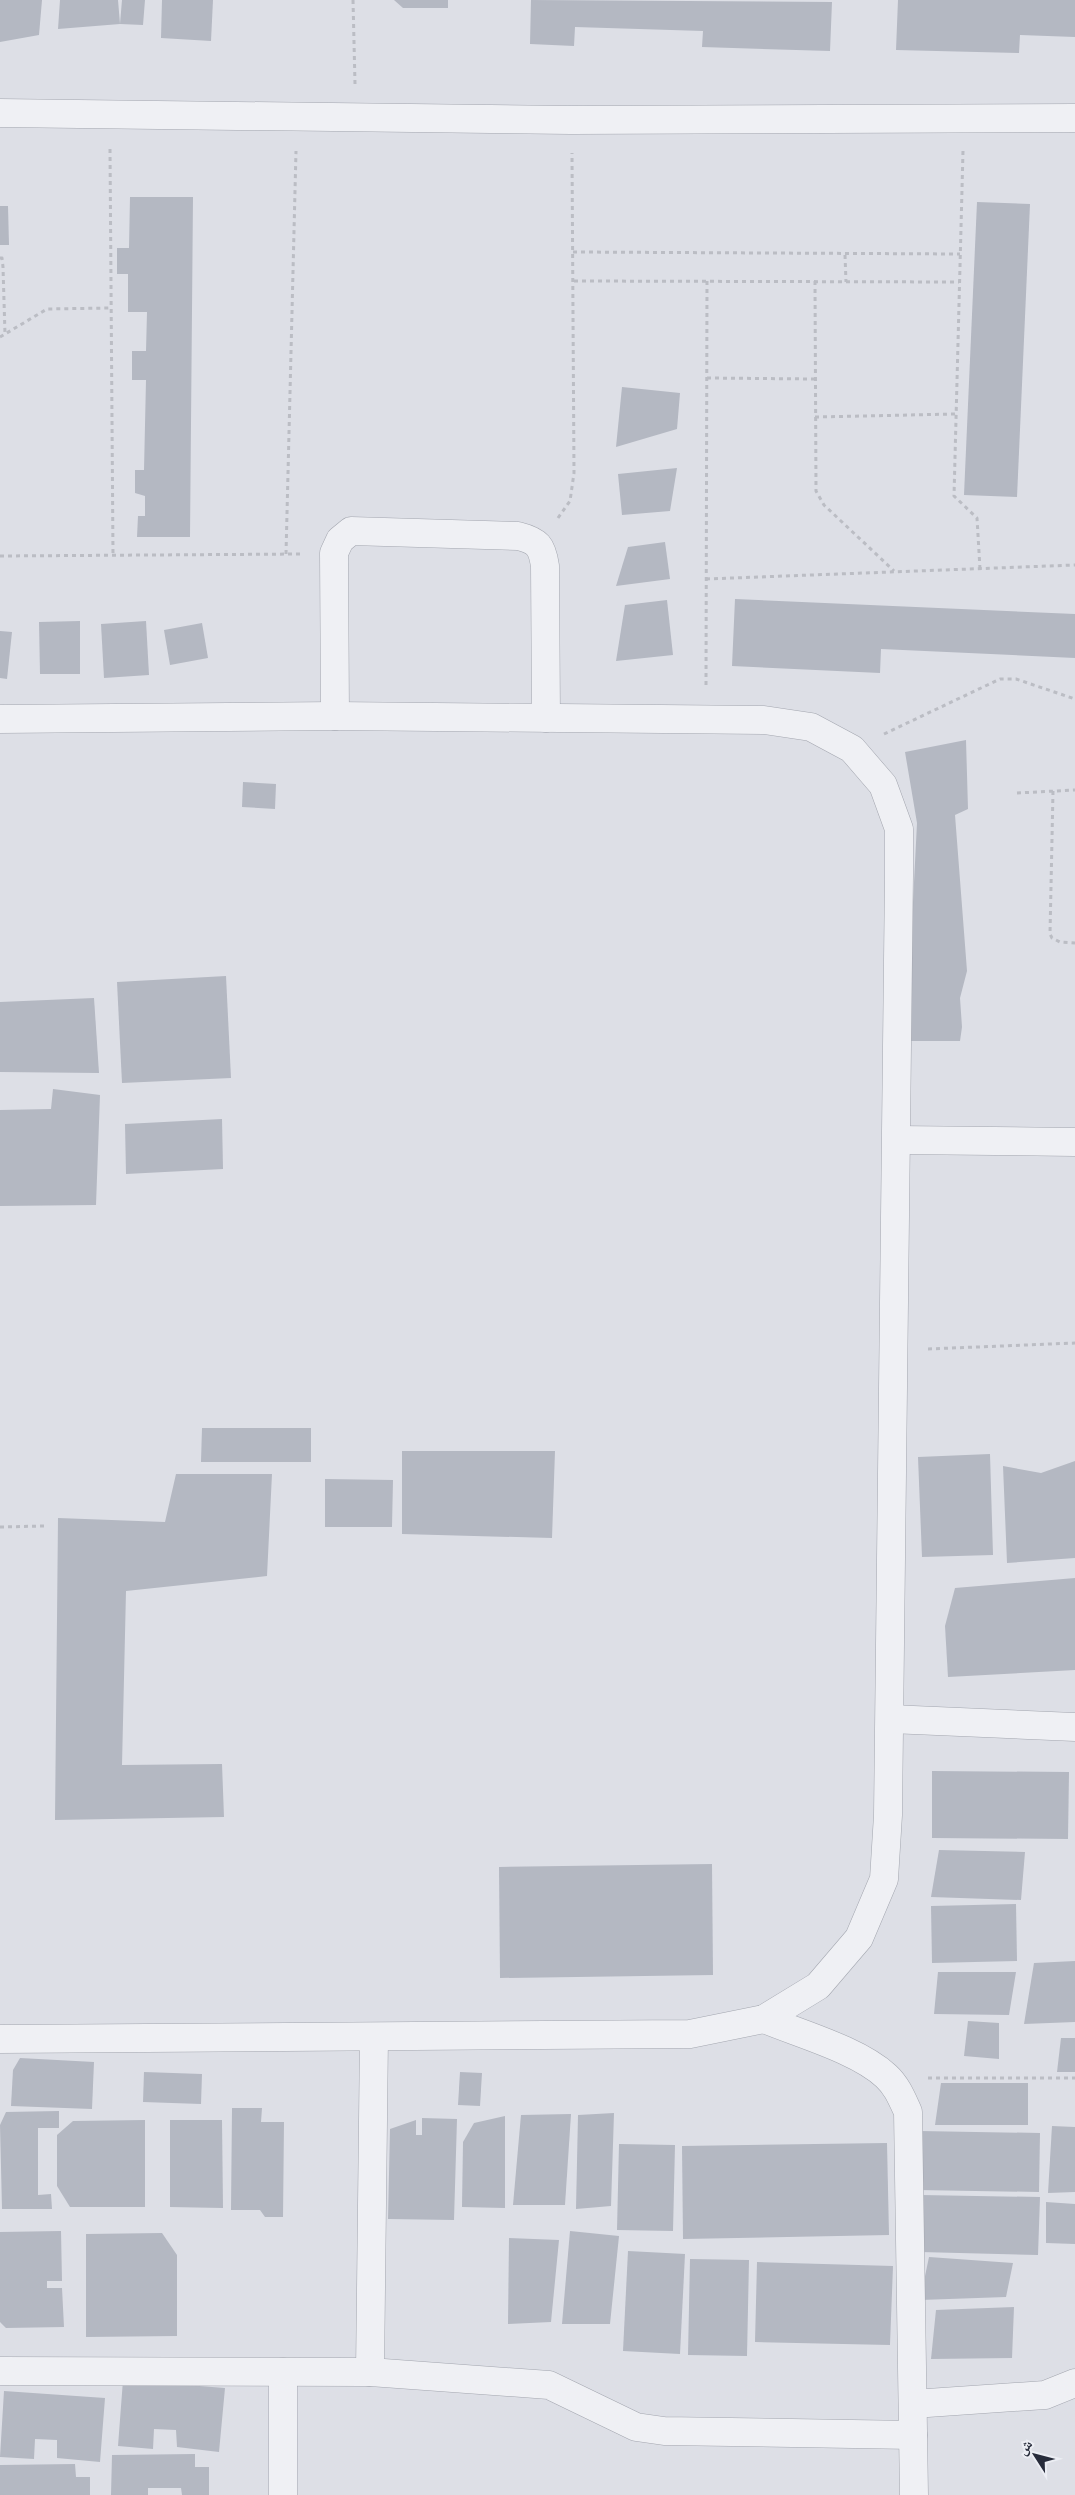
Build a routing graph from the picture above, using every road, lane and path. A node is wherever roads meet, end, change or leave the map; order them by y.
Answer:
1 (353, 0) edge
2 (0, 113) edge
3 (110, 116) junction
4 (297, 118) junction
5 (355, 118) junction
6 (964, 118) junction
7 (1075, 118) edge
8 (571, 120) junction
9 (573, 252) junction
10 (845, 254) junction
11 (960, 254) junction
12 (0, 258) edge
13 (574, 281) junction
14 (707, 281) junction
15 (815, 281) junction
16 (846, 282) junction
17 (959, 282) junction
18 (111, 308) junction
19 (5, 334) junction
20 (0, 338) edge
21 (707, 378) junction
22 (815, 378) junction
23 (956, 414) junction
24 (815, 417) junction
25 (532, 540) junction
26 (334, 553) junction
27 (286, 554) junction
28 (113, 555) junction
29 (0, 556) edge
30 (1075, 565) edge
31 (980, 569) junction
32 (895, 572) junction
33 (706, 579) junction
34 (1075, 699) edge
35 (335, 716) junction
36 (546, 718) junction
37 (0, 719) edge
38 (706, 720) junction
39 (852, 749) junction
40 (1075, 790) edge
41 (1053, 791) junction
42 (1017, 793) dead end
43 (1075, 943) edge
44 (897, 1140) junction
45 (1075, 1142) edge
46 (1075, 1343) edge
47 (894, 1350) junction
48 (44, 1526) dead end
49 (0, 1527) edge
50 (890, 1719) junction
51 (1075, 1727) edge
52 (764, 2019) junction
53 (374, 2037) junction
54 (0, 2039) edge
55 (888, 2078) junction
56 (1075, 2078) edge
57 (0, 2371) edge
58 (283, 2372) junction
59 (370, 2372) junction
60 (1075, 2383) edge
61 (913, 2404) junction
62 (913, 2435) junction
63 (283, 2495) edge
64 (914, 2495) edge

1 - 5 path
2 - 3 street
3 - 4 street
3 - 18 path
4 - 5 street
4 - 27 path
5 - 8 street
6 - 7 street
6 - 8 street
6 - 11 path
8 - 9 path
9 - 10 path
9 - 13 path
10 - 11 path
10 - 16 path
11 - 17 path
12 - 19 path
13 - 14 path
13 - 25 path
14 - 15 path
14 - 21 path
15 - 16 path
15 - 22 path
16 - 17 path
17 - 23 path
18 - 19 path
18 - 28 path
19 - 20 path
21 - 22 path
21 - 33 path
22 - 24 path
23 - 24 path
23 - 31 path
24 - 32 path
25 - 26 street
25 - 36 street
26 - 27 path
26 - 35 street
27 - 28 path
28 - 29 path
30 - 31 path
31 - 32 path
32 - 33 path
33 - 38 path
34 - 39 path
35 - 36 street
35 - 37 street
36 - 38 street
38 - 39 street
39 - 44 street
40 - 41 path
41 - 42 path
41 - 43 path
44 - 45 street
44 - 47 street
46 - 47 path
47 - 50 street
48 - 49 path
50 - 51 street
50 - 52 street
52 - 53 street
52 - 55 street
53 - 54 street
53 - 59 street
55 - 56 path
55 - 61 street
57 - 58 street
58 - 59 street
58 - 63 street
59 - 62 street
60 - 61 street
61 - 62 street
62 - 64 street

